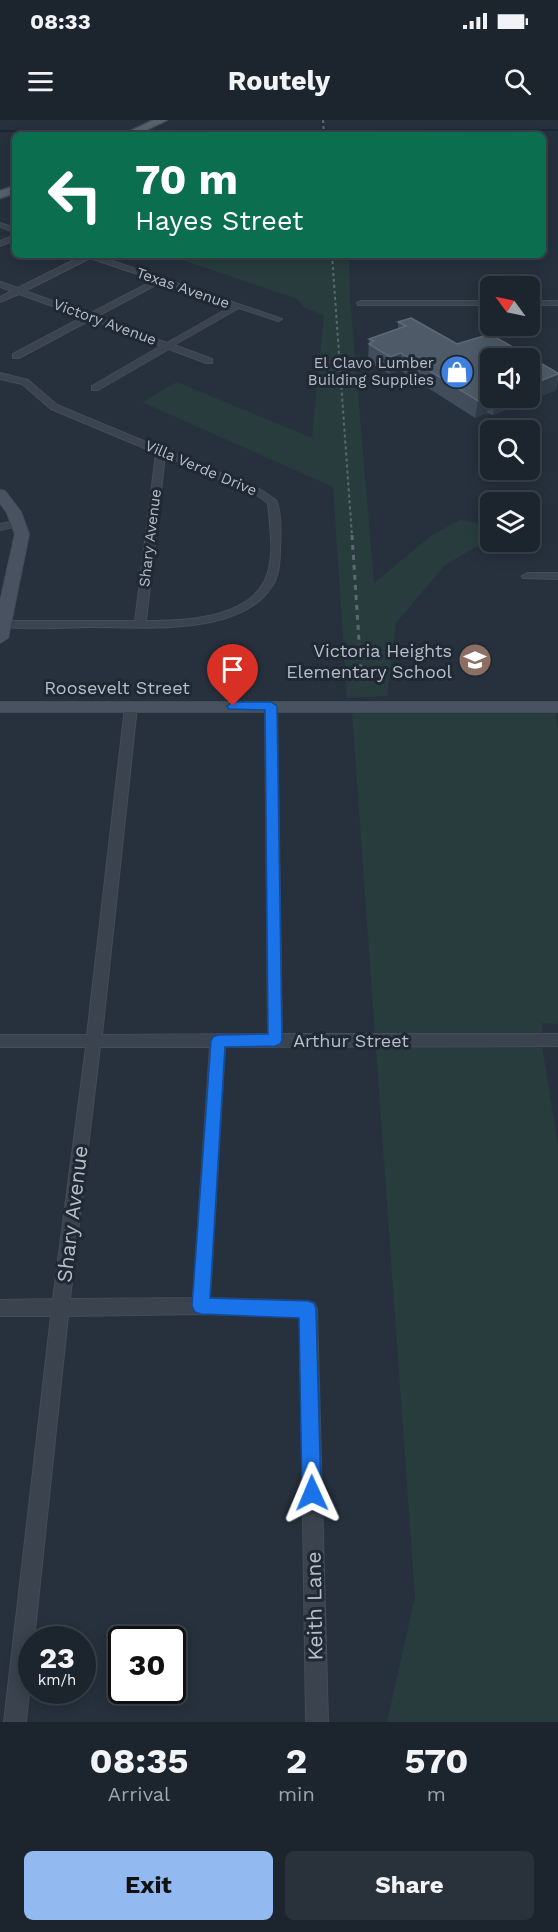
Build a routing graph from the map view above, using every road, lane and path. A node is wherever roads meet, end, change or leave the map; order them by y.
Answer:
1 (162, 120) edge
2 (177, 120) edge
3 (134, 132) edge
4 (149, 132) edge
5 (83, 258) edge
6 (98, 258) edge
7 (160, 280) junction
8 (0, 284) edge
9 (19, 291) junction
10 (0, 300) edge
11 (361, 303) dead end
12 (480, 303) edge
13 (540, 303) edge
14 (558, 303) edge
15 (237, 306) junction
16 (91, 317) junction
17 (278, 319) dead end
18 (168, 345) junction
19 (16, 356) dead end
20 (209, 361) dead end
21 (0, 376) edge
22 (95, 388) dead end
23 (161, 451) junction
24 (0, 494) edge
25 (19, 523) junction
26 (0, 527) edge
27 (527, 576) dead end
28 (558, 576) edge
29 (140, 624) junction
30 (2, 631) edge
31 (271, 706) junction
32 (0, 707) edge
33 (131, 707) junction
34 (558, 707) edge
35 (94, 1040) junction
36 (275, 1040) junction
37 (558, 1040) edge
38 (0, 1041) edge
39 (218, 1041) junction
40 (201, 1306) junction
41 (0, 1308) edge
42 (60, 1308) junction
43 (15, 1722) edge
44 (317, 1722) edge

1 - 3 main road
2 - 4 main road
5 - 9 street
6 - 7 street, Texas Avenue
7 - 15 street, Texas Avenue
7 - 16 street
8 - 9 street, Victory Avenue
9 - 10 street
9 - 16 street, Victory Avenue
11 - 12 street
13 - 14 street
15 - 17 street, Texas Avenue
15 - 18 street
16 - 18 street, Victory Avenue
16 - 19 street
18 - 20 street, Victory Avenue
18 - 22 street
21 - 23 street, Villa Verde Drive
23 - 29 street, Shary Avenue
23 - 29 street, Villa Verde Drive
24 - 25 street
25 - 26 street
25 - 30 street
27 - 28 street
29 - 30 street, Villa Verde Drive
31 - 33 street, Roosevelt Street
31 - 34 street, Roosevelt Street
31 - 36 street
32 - 33 street, Roosevelt Street
33 - 35 street, Shary Avenue
35 - 38 street, Arthur Street
35 - 39 street, Arthur Street
35 - 42 street, Shary Avenue
36 - 37 street, Arthur Street
36 - 39 street, Arthur Street
39 - 40 street
40 - 42 street
40 - 44 street, Keith Lane
41 - 42 street
42 - 43 street, Shary Avenue

